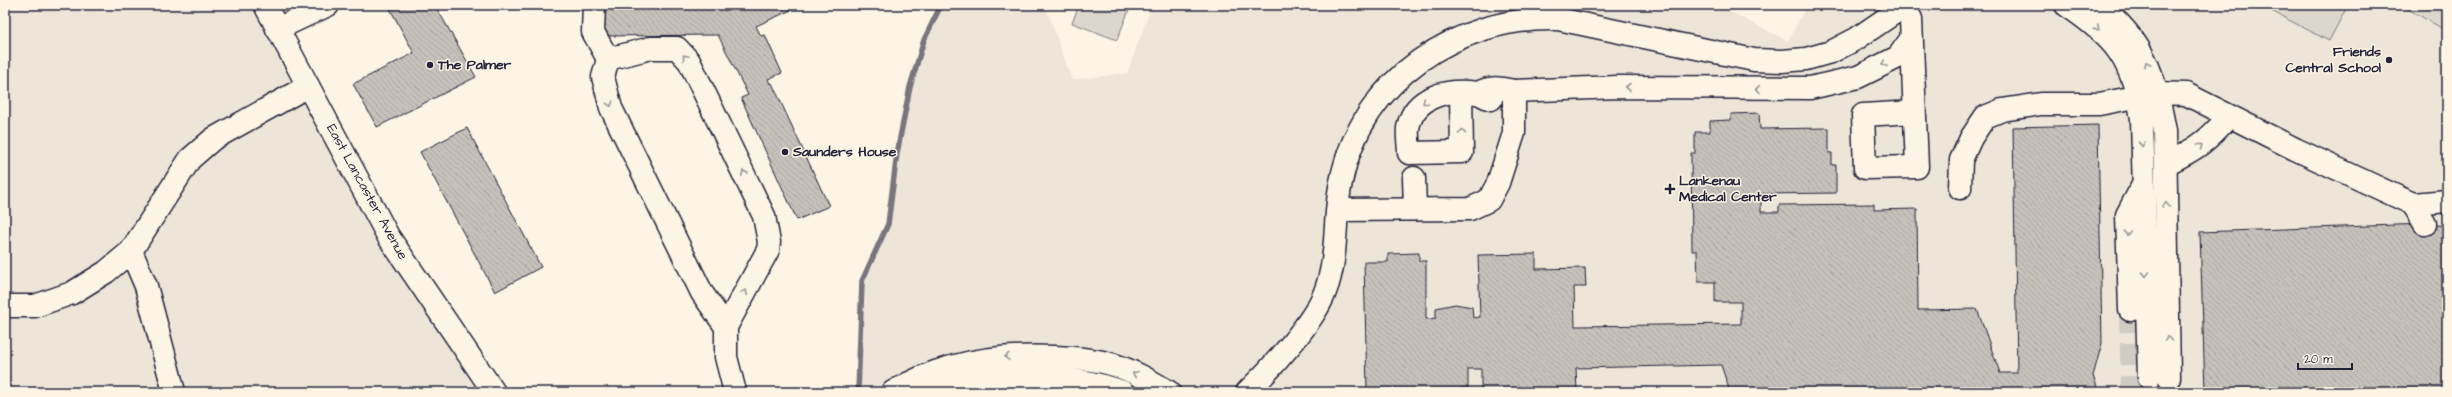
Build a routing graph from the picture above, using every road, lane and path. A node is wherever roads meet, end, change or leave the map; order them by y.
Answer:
1 (265, 5) edge
2 (328, 5) edge
3 (594, 5) edge
4 (1905, 5) edge
5 (2066, 5) edge
6 (2099, 5) edge
7 (277, 29) junction
8 (1911, 39) junction
9 (608, 59) junction
10 (308, 86) junction
11 (1514, 91) junction
12 (1470, 93) dead end
13 (2148, 95) junction
14 (1914, 112) dead end
15 (2229, 116) junction
16 (2166, 164) junction
17 (1414, 178) dead end
18 (2144, 184) junction
19 (1960, 188) dead end
20 (2447, 201) edge
21 (2413, 204) junction
22 (1415, 209) junction
23 (1338, 210) junction
24 (2425, 224) dead end
25 (131, 251) junction
26 (5, 306) edge
27 (2130, 310) tunnel mouth
28 (726, 326) junction
29 (2159, 386) edge
30 (174, 392) edge
31 (494, 392) edge
32 (735, 392) edge
33 (893, 392) edge
34 (936, 392) edge
35 (1123, 392) edge
36 (1169, 392) edge
37 (1247, 392) edge

1 - 7 main road, East Lancaster Avenue
2 - 7 main road
3 - 9 main road
4 - 8 main road
4 - 23 main road
5 -> 13 main road
13 -> 6 main road
7 - 10 main road, East Lancaster Avenue
8 -> 11 main road
8 - 14 main road
9 -> 28 main road
28 -> 9 main road
10 - 25 main road
10 - 31 main road, East Lancaster Avenue
11 - 12 main road
11 - 22 main road
13 - 15 main road
13 - 16 main road
13 -> 18 main road
13 - 19 main road
16 -> 15 main road
15 - 21 main road
29 -> 16 main road
17 - 22 main road
18 -> 27 main road
18 -> 29 main road
20 - 21 main road
21 - 24 main road
22 - 23 main road
23 - 37 main road
25 - 26 main road
25 - 30 main road
28 - 32 main road
36 -> 33 main road
34 - 35 main road

